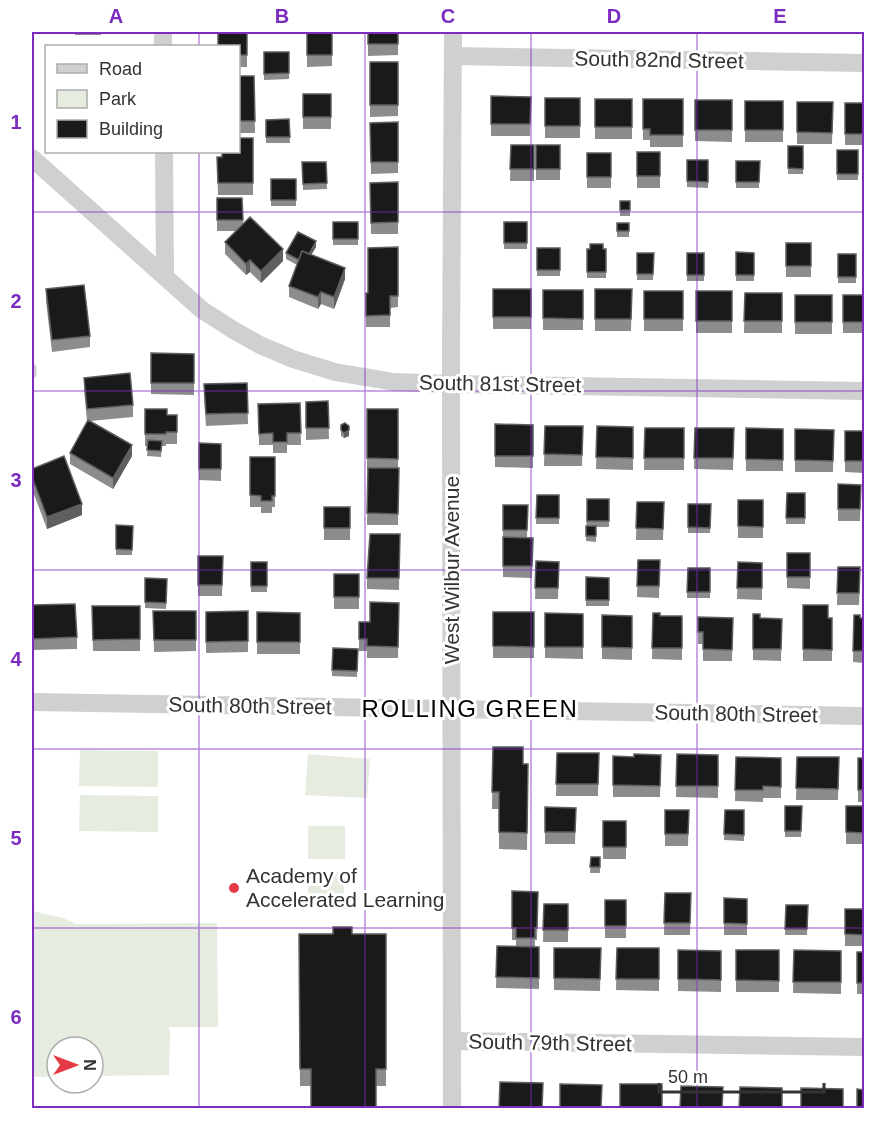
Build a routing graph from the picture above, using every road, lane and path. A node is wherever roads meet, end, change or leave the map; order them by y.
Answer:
1 (453, 32) edge
2 (453, 56) junction
3 (864, 63) edge
4 (164, 153) edge
5 (32, 158) edge
6 (165, 275) junction
7 (32, 368) edge
8 (32, 374) edge
9 (452, 384) junction
10 (864, 390) edge
11 (32, 702) edge
12 (452, 710) junction
13 (864, 716) edge
14 (452, 1041) junction
15 (864, 1047) edge
16 (452, 1108) edge

1 - 2 street, West Wilbur Avenue
2 - 3 street, South 82nd Street
2 - 9 street, West Wilbur Avenue
4 - 6 street
5 - 6 street, South 81st Street
6 - 9 street, South 81st Street
7 - 8 lane
9 - 10 street, South 81st Street
9 - 12 street, West Wilbur Avenue
11 - 12 street, South 80th Street
12 - 13 street, South 80th Street
12 - 14 street, West Wilbur Avenue
14 - 15 street, South 79th Street
14 - 16 street, West Wilbur Avenue

